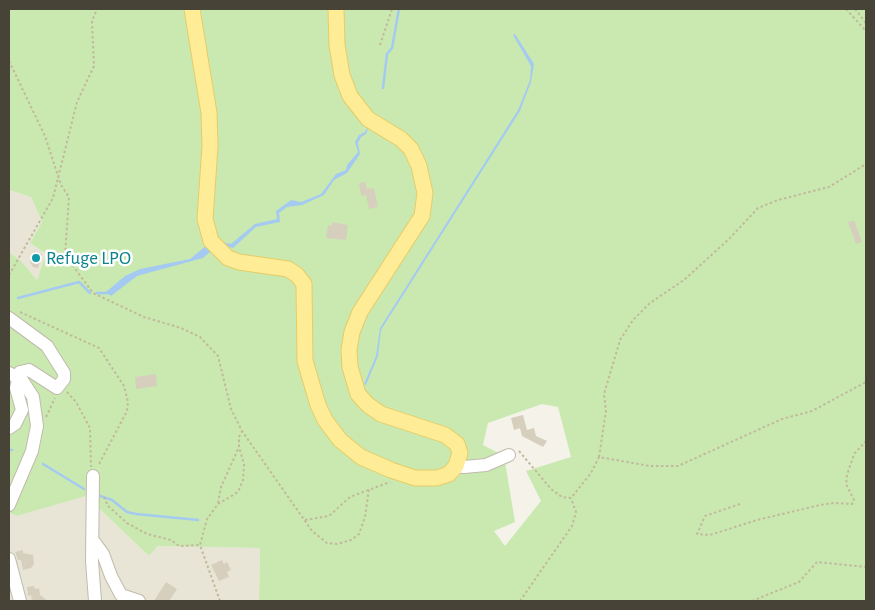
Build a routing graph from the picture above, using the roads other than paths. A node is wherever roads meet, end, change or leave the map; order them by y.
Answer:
1 (192, 9) edge
2 (336, 9) edge
3 (11, 314) edge
4 (13, 376) edge
5 (9, 428) edge
6 (514, 452) road end
7 (456, 466) junction
8 (93, 476) road end
9 (9, 505) edge
10 (92, 538) junction
11 (9, 558) edge
12 (20, 601) edge
13 (95, 601) edge
14 (139, 601) edge

1 - 7 main road
2 - 7 main road
3 - 4 street
4 - 5 street
4 - 9 street
6 - 7 street
8 - 10 street
10 - 13 street
10 - 14 street
11 - 12 street

